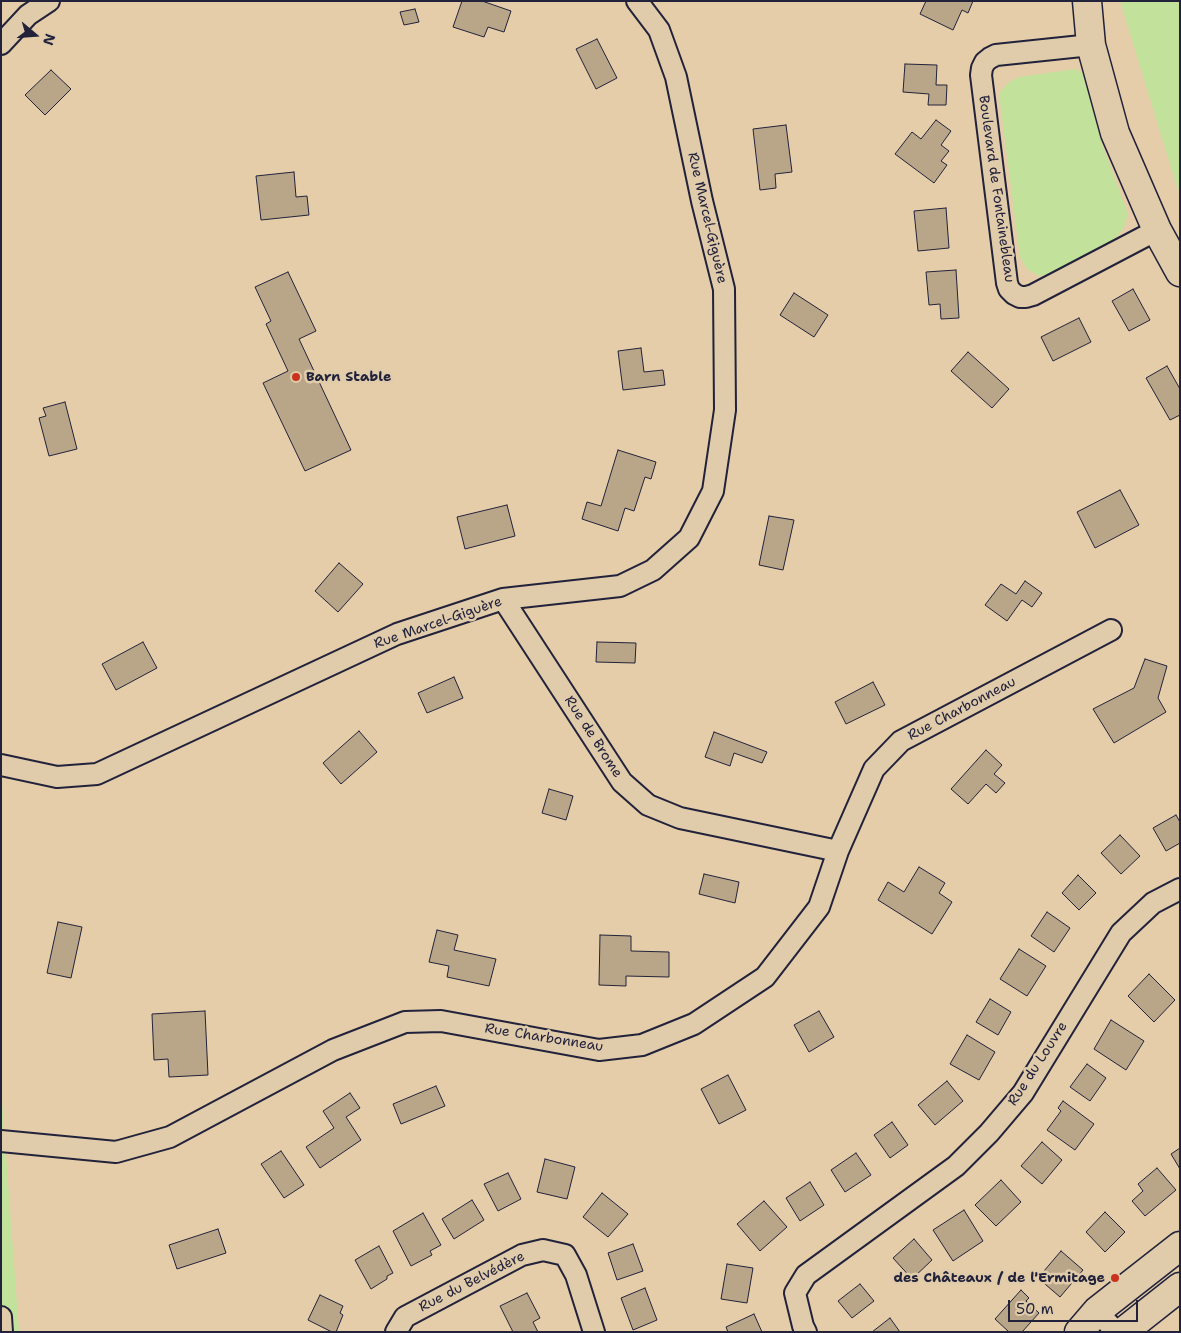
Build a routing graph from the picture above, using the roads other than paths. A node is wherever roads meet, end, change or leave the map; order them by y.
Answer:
1 (49, 1) edge
2 (637, 1) edge
3 (1086, 1) edge
4 (1, 44) edge
5 (1091, 45) junction
6 (1157, 230) junction
7 (1180, 272) edge
8 (503, 598) junction
9 (1111, 630) dead end
10 (1, 765) edge
11 (838, 851) junction
12 (1180, 889) edge
13 (1, 1141) edge
14 (1180, 1246) edge
15 (1180, 1287) edge
16 (1097, 1311) junction
17 (1, 1317) edge
18 (2, 1332) edge
19 (396, 1332) edge
20 (594, 1332) edge
21 (806, 1332) edge
22 (1079, 1332) edge
23 (1116, 1332) edge
24 (1122, 1332) edge

1 - 4 street
2 - 8 street, Rue Marcel-Giguère
3 - 5 street
5 - 6 street
5 - 6 street, Boulevard de Fontainebleau
6 - 7 street
8 - 10 street, Rue Marcel-Giguère
8 - 11 street, Rue de Brome
9 - 11 street, Rue Charbonneau
11 - 13 street, Rue Charbonneau
12 - 21 street, Rue du Louvre
14 - 16 street
15 - 24 street
16 - 22 street
16 - 23 street
17 - 18 street
19 - 20 street, Rue du Belvédère

